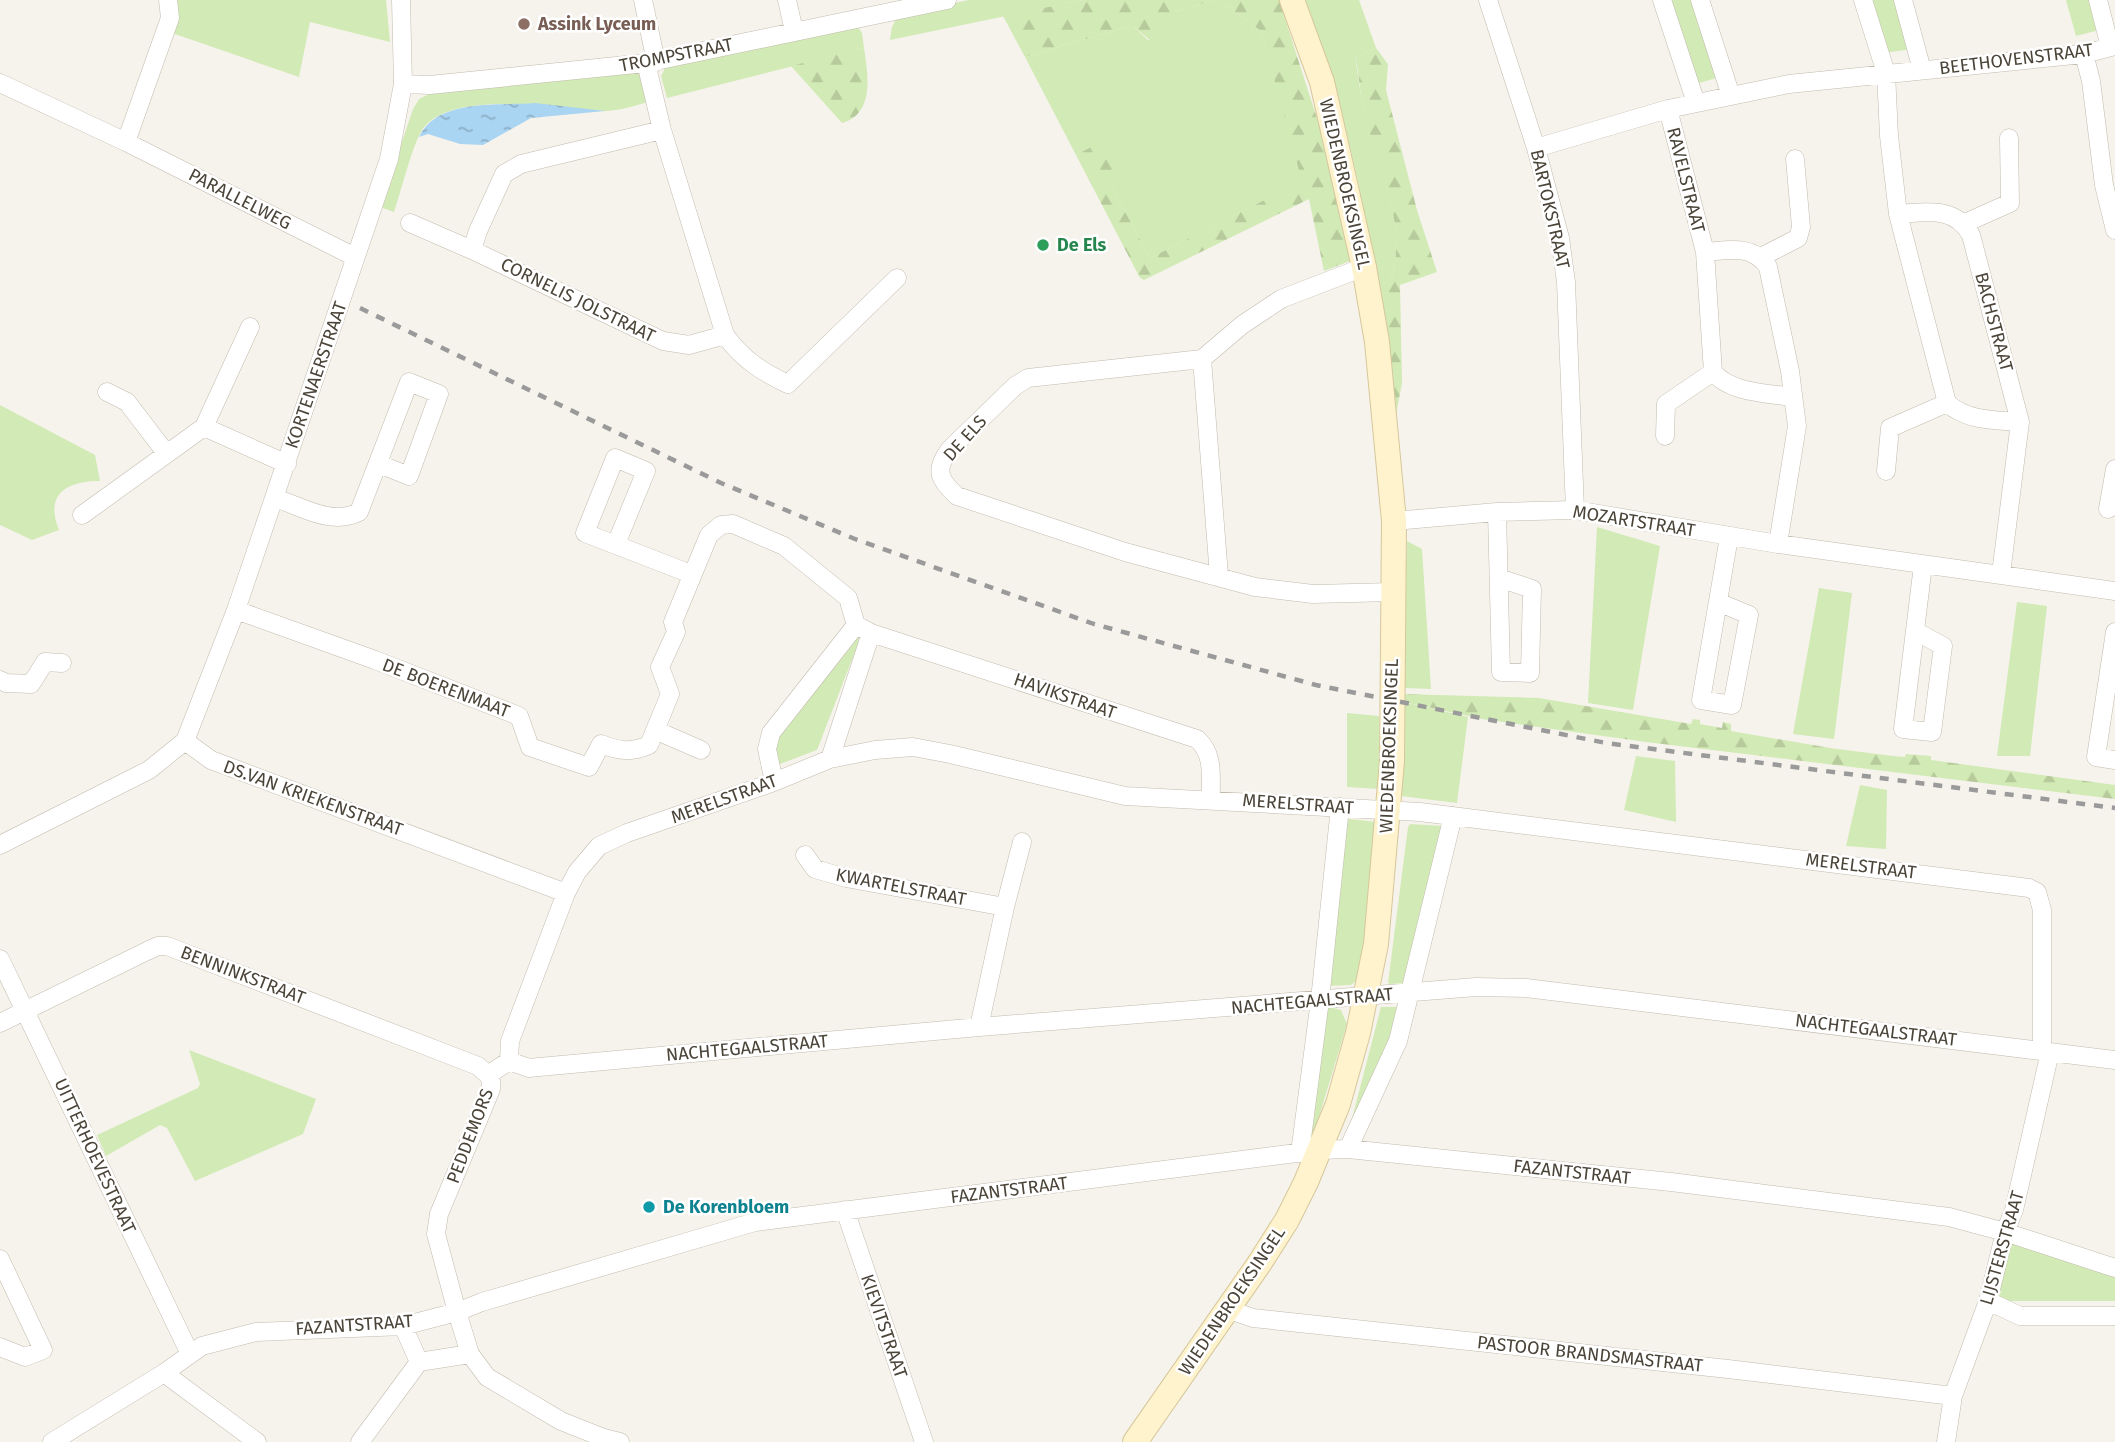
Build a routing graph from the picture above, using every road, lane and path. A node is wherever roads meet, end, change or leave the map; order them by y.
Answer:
1 (168, 0) edge
2 (401, 0) edge
3 (643, 0) edge
4 (788, 0) edge
5 (1292, 0) edge
6 (1488, 0) edge
7 (1662, 0) edge
8 (1700, 0) edge
9 (1863, 0) edge
10 (1903, 0) edge
11 (2098, 0) edge
12 (934, 1) edge
13 (794, 31) junction
14 (2113, 47) edge
15 (2084, 54) junction
16 (651, 62) junction
17 (1922, 70) junction
18 (1886, 73) junction
19 (0, 83) edge
20 (403, 84) junction
21 (1731, 96) junction
22 (1696, 103) junction
23 (1668, 109) junction
24 (662, 130) junction
25 (2009, 138) dead end
26 (126, 142) junction
27 (1536, 148) junction
28 (1795, 159) dead end
29 (2111, 199) edge
30 (1898, 214) junction
31 (410, 223) dead end
32 (1965, 223) junction
33 (2115, 230) edge
34 (472, 250) junction
35 (1705, 252) junction
36 (355, 257) junction
37 (1761, 257) junction
38 (1364, 267) junction
39 (897, 278) dead end
40 (250, 327) dead end
41 (725, 335) junction
42 (1202, 359) junction
43 (1713, 372) junction
44 (107, 392) dead end
45 (1792, 397) junction
46 (1947, 403) junction
47 (2020, 422) junction
48 (204, 427) junction
49 (1665, 436) dead end
50 (166, 453) junction
51 (287, 464) junction
52 (379, 464) junction
53 (2115, 469) edge
54 (1886, 471) dead end
55 (275, 498) junction
56 (2108, 509) dead end
57 (1575, 510) junction
58 (1497, 512) junction
59 (82, 515) dead end
60 (1394, 521) junction
61 (1729, 537) junction
62 (616, 544) junction
63 (1778, 544) junction
64 (1923, 565) junction
65 (691, 573) junction
66 (2001, 574) junction
67 (1219, 576) junction
68 (1499, 578) junction
69 (1393, 592) junction
70 (2115, 592) edge
71 (1718, 602) junction
72 (236, 610) junction
73 (864, 629) junction
74 (1915, 631) junction
75 (2115, 632) edge
76 (2113, 659) edge
77 (62, 663) dead end
78 (0, 680) edge
79 (655, 730) junction
80 (185, 741) junction
81 (701, 750) dead end
82 (830, 759) junction
83 (2115, 760) edge
84 (774, 782) junction
85 (1211, 799) junction
86 (1340, 807) junction
87 (1389, 810) junction
88 (1453, 816) junction
89 (1021, 842) dead end
90 (0, 845) edge
91 (806, 855) dead end
92 (566, 893) junction
93 (1005, 908) junction
94 (0, 959) edge
95 (1409, 993) junction
96 (1365, 996) junction
97 (1320, 1000) junction
98 (25, 1010) junction
99 (0, 1023) edge
100 (979, 1027) junction
101 (2046, 1051) junction
102 (2115, 1059) edge
103 (509, 1061) junction
104 (488, 1075) junction
105 (1348, 1149) junction
106 (1310, 1152) junction
107 (845, 1210) junction
108 (2005, 1232) junction
109 (0, 1259) edge
110 (2115, 1268) edge
111 (1988, 1301) junction
112 (1227, 1309) junction
113 (457, 1312) junction
114 (2115, 1316) edge
115 (403, 1326) junction
116 (0, 1347) edge
117 (190, 1354) junction
118 (470, 1354) junction
119 (419, 1362) junction
120 (164, 1373) junction
121 (1954, 1396) junction
122 (51, 1442) edge
123 (257, 1442) edge
124 (360, 1442) edge
125 (620, 1442) edge
126 (923, 1442) edge
127 (1135, 1442) edge
128 (1946, 1442) edge

1 - 26 street
2 - 20 street, KORTENAERSTRAAT
3 - 16 street
4 - 13 street
5 - 38 street, WIEDENBROEKSINGEL
6 - 27 street, BARTOKSTRAAT
7 - 22 street
8 - 21 street
9 - 18 street
10 - 17 street, BEETHOVENSTRAAT
11 - 14 street, BEETHOVENSTRAAT
12 - 13 street, TROMPSTRAAT
13 - 16 street, TROMPSTRAAT
14 - 15 street, BEETHOVENSTRAAT
15 - 17 street, BEETHOVENSTRAAT
15 - 29 street
16 - 20 street, TROMPSTRAAT
16 - 24 street
17 - 18 street, BEETHOVENSTRAAT
18 - 21 street, BEETHOVENSTRAAT
18 - 30 street
19 - 26 street, PARALLELWEG
20 - 36 street, KORTENAERSTRAAT
21 - 22 street, BEETHOVENSTRAAT
22 - 23 street, BEETHOVENSTRAAT
23 - 27 street, BEETHOVENSTRAAT
23 - 35 street, RAVELSTRAAT
24 - 34 street
24 - 41 street
25 - 32 street
26 - 36 street, PARALLELWEG
27 - 57 street, BARTOKSTRAAT
28 - 37 street
29 - 33 street
30 - 32 street
30 - 46 street
31 - 34 street, CORNELIS JOLSTRAAT
32 - 47 street, BACHSTRAAT
34 - 41 street, CORNELIS JOLSTRAAT
35 - 37 street, RAVELSTRAAT
35 - 43 street, RAVELSTRAAT
36 - 51 street, KORTENAERSTRAAT
37 - 45 street
38 - 42 street
38 - 60 street, WIEDENBROEKSINGEL
39 - 41 street
40 - 48 street
42 - 67 street
42 - 67 street, DE ELS
43 - 45 street
43 - 49 street
44 - 50 street
45 - 63 street
46 - 47 street
46 - 54 street
47 - 66 street, BACHSTRAAT
48 - 50 street
48 - 51 street
50 - 59 street
51 - 55 street, KORTENAERSTRAAT
52 - 52 street
52 - 55 street
53 - 56 street
55 - 72 street, KORTENAERSTRAAT
57 - 58 street, MOZARTSTRAAT
57 - 61 street, MOZARTSTRAAT
58 - 60 street, MOZARTSTRAAT
58 - 68 street
60 - 69 street, WIEDENBROEKSINGEL
61 - 63 street, MOZARTSTRAAT
61 - 71 street
62 - 62 street
62 - 65 street
63 - 64 street, MOZARTSTRAAT
64 - 66 street, MOZARTSTRAAT
64 - 74 street
65 - 73 street, DE BOERENMAAT
65 - 79 street, DE BOERENMAAT
66 - 70 street, MOZARTSTRAAT
67 - 69 street, DE ELS
68 - 68 street
69 - 87 street, WIEDENBROEKSINGEL
71 - 71 street
72 - 79 street, DE BOERENMAAT
72 - 80 street, KORTENAERSTRAAT
73 - 82 street
73 - 84 street
73 - 85 street, HAVIKSTRAAT
74 - 74 street
75 - 76 street
76 - 83 street
77 - 78 street
79 - 81 street
80 - 90 street
80 - 92 street, DS.VAN KRIEKENSTRAAT
82 - 84 street, MERELSTRAAT
82 - 85 street, MERELSTRAAT
84 - 92 street, MERELSTRAAT
85 - 86 street, MERELSTRAAT
86 - 87 street, MERELSTRAAT
86 - 97 street, WIEDENBROEKSINGEL
87 - 88 street, MERELSTRAAT
87 - 96 street, WIEDENBROEKSINGEL
88 - 95 street
88 - 101 street, MERELSTRAAT
89 - 93 street
91 - 93 street, KWARTELSTRAAT
92 - 103 street
93 - 100 street
94 - 98 street, UITTERHOEVESTRAAT
95 - 96 street, NACHTEGAALSTRAAT
95 - 101 street, NACHTEGAALSTRAAT
95 - 105 street
96 - 97 street, NACHTEGAALSTRAAT
96 - 106 street, WIEDENBROEKSINGEL
97 - 100 street, NACHTEGAALSTRAAT
97 - 106 street, WIEDENBROEKSINGEL
98 - 99 street, BENNINKSTRAAT
98 - 104 street, BENNINKSTRAAT
98 - 117 street, UITTERHOEVESTRAAT
100 - 103 street, NACHTEGAALSTRAAT
101 - 102 street, NACHTEGAALSTRAAT
101 - 108 street, LIJSTERSTRAAT
103 - 104 street, PEDDEMORS
104 - 113 street, PEDDEMORS
105 - 106 street, FAZANTSTRAAT
105 - 108 street, FAZANTSTRAAT
106 - 107 street, FAZANTSTRAAT
106 - 112 street, WIEDENBROEKSINGEL
107 - 113 street, FAZANTSTRAAT
107 - 126 street, KIEVITSTRAAT
108 - 110 street, FAZANTSTRAAT
108 - 111 street, LIJSTERSTRAAT
109 - 116 street
111 - 114 street
111 - 121 street, LIJSTERSTRAAT
112 - 121 street, PASTOOR BRANDSMASTRAAT
112 - 127 street, WIEDENBROEKSINGEL
113 - 115 street, FAZANTSTRAAT
113 - 118 street, PEDDEMORS
115 - 117 street, FAZANTSTRAAT
115 - 119 street
117 - 120 street, FAZANTSTRAAT
118 - 119 street
118 - 125 street
119 - 124 street
120 - 122 street, FAZANTSTRAAT
120 - 123 street
121 - 128 street, LIJSTERSTRAAT

